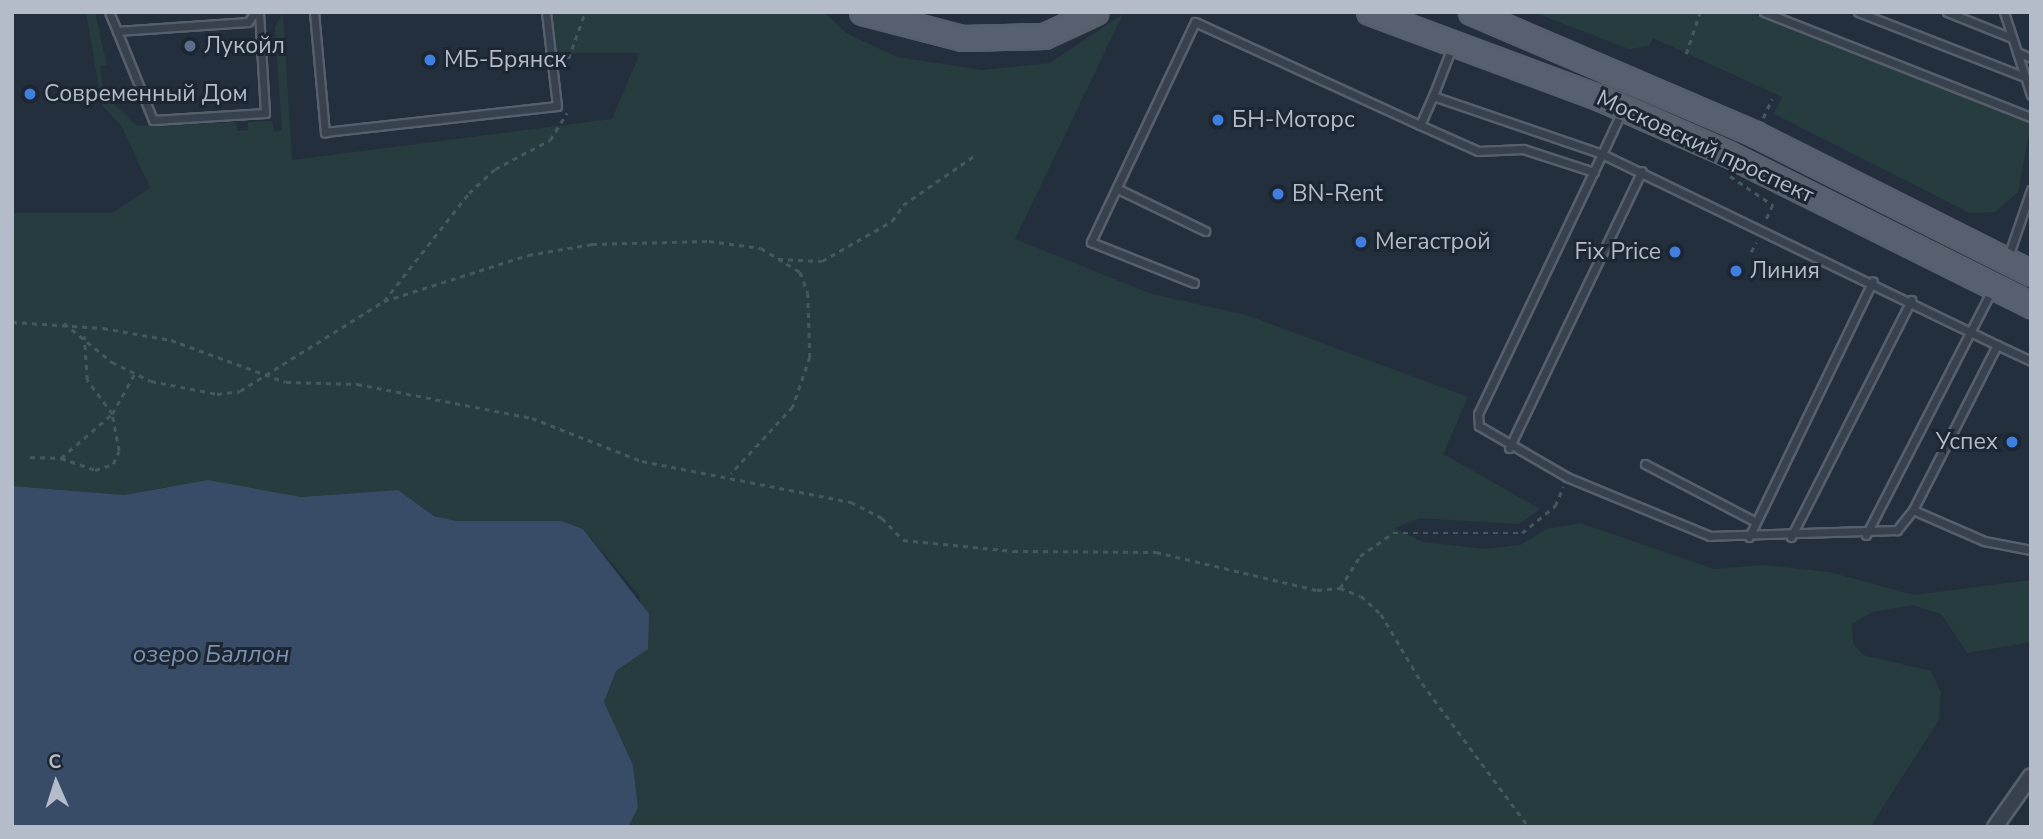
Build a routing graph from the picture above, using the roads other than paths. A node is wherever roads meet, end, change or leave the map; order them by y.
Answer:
1 (108, 12) edge
2 (257, 12) edge
3 (314, 12) edge
4 (546, 12) edge
5 (862, 12) edge
6 (1096, 12) edge
7 (1369, 12) edge
8 (1471, 12) edge
9 (1764, 12) edge
10 (1858, 12) edge
11 (1947, 12) edge
12 (2004, 12) edge
13 (117, 30) junction
14 (2012, 38) junction
15 (1454, 41) junction
16 (2017, 52) junction
17 (2031, 58) edge
18 (2025, 77) junction
19 (2031, 95) edge
20 (1433, 96) junction
21 (1623, 108) junction
22 (2031, 117) edge
23 (1420, 125) junction
24 (1602, 154) junction
25 (1642, 171) junction
26 (1594, 172) junction
27 (1118, 189) junction
28 (2031, 190) edge
29 (2029, 213) edge
30 (1205, 231) dead end
31 (2007, 261) junction
32 (2031, 273) edge
33 (1873, 281) junction
34 (1194, 283) dead end
35 (1994, 287) junction
36 (1911, 300) junction
37 (2031, 305) edge
38 (1970, 331) junction
39 (1997, 345) junction
40 (2031, 361) edge
41 (1509, 448) junction
42 (1645, 464) dead end
43 (1913, 510) junction
44 (1756, 522) junction
45 (1866, 535) junction
46 (1749, 537) junction
47 (1791, 537) junction
48 (2031, 550) edge
49 (2031, 776) edge
50 (1995, 827) edge

1 - 13 lane
2 - 13 lane
2 - 13 lane
3 - 4 lane
5 - 6 main road
7 - 15 main road, Московский проспект
8 - 31 main road, Московский проспект
9 - 22 lane
10 - 18 lane
11 - 14 lane
12 - 14 lane
14 - 16 lane
15 - 20 lane
15 - 21 main road, Московский проспект
16 - 17 lane
16 - 18 lane
18 - 19 lane
20 - 23 lane
20 - 24 lane
21 - 24 lane
21 - 35 main road, Московский проспект
23 - 26 lane
23 - 27 lane
24 - 25 lane
24 - 26 lane
25 - 33 lane
25 - 41 lane
26 - 41 lane
27 - 30 lane
27 - 34 lane
28 - 29 lane
29 - 31 lane
31 - 32 main road, Московский проспект
31 - 35 main road
33 - 36 lane
33 - 44 lane
35 - 37 main road, Московский проспект
35 - 38 lane
36 - 38 lane
36 - 47 lane
38 - 39 lane
38 - 45 lane
39 - 40 lane
39 - 43 lane
41 - 46 lane
42 - 44 lane
43 - 45 lane
43 - 48 lane
44 - 46 lane
45 - 47 lane
46 - 47 lane
49 - 50 street

